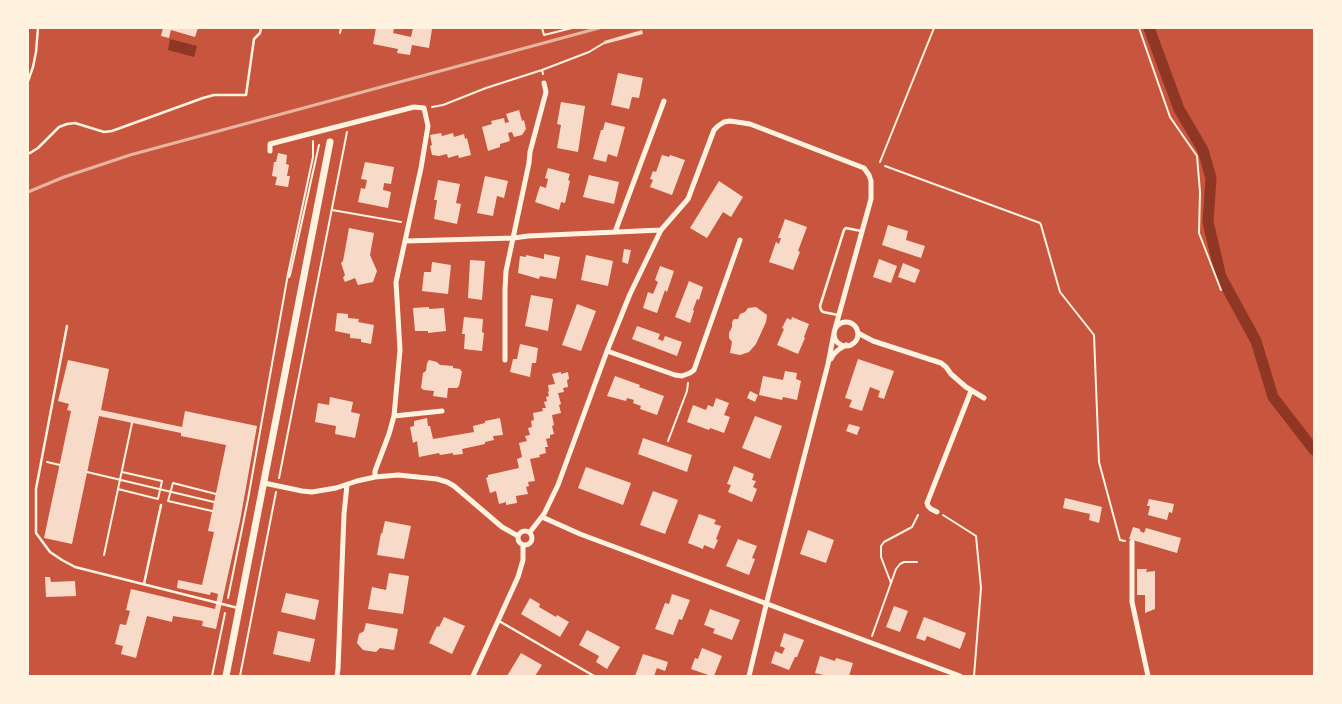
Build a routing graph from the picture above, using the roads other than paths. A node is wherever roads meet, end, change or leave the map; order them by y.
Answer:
1 (38, 28) edge
2 (261, 28) edge
3 (28, 81) edge
4 (544, 83) road end
5 (664, 102) dead end
6 (330, 142) dead end
7 (270, 152) dead end
8 (28, 153) edge
9 (661, 230) junction
10 (862, 231) junction
11 (615, 232) junction
12 (514, 238) junction
13 (406, 240) junction
14 (740, 240) dead end
15 (843, 304) junction
16 (839, 316) junction
17 (848, 322) junction
18 (67, 326) dead end
19 (835, 331) junction
20 (858, 333) junction
21 (873, 341) junction
22 (853, 343) junction
23 (846, 346) junction
24 (607, 350) junction
25 (505, 360) dead end
26 (828, 364) junction
27 (971, 391) junction
28 (984, 398) dead end
29 (442, 411) dead end
30 (394, 416) junction
31 (374, 477) junction
32 (264, 483) junction
33 (347, 485) junction
34 (161, 505) dead end
35 (937, 512) road end
36 (542, 517) junction
37 (530, 532) junction
38 (518, 536) junction
39 (1132, 542) road end
40 (523, 545) junction
41 (144, 584) junction
42 (766, 604) junction
43 (239, 608) junction
44 (498, 621) junction
45 (226, 676) edge
46 (336, 676) edge
47 (473, 676) edge
48 (594, 676) edge
49 (749, 676) edge
50 (958, 676) edge
51 (1148, 676) edge

1 - 3 lane
2 - 8 lane
4 - 12 street
5 - 11 street
6 - 32 main road
7 - 13 street
9 - 10 street
9 - 11 street
9 - 24 street
10 - 15 street
10 - 16 lane
11 - 12 street
12 - 13 street
12 - 25 street
13 - 30 street
14 - 24 street
15 - 16 street
15 - 17 street
16 - 19 street
17 - 19 street
17 - 20 street
18 - 41 lane
19 - 23 street
19 - 26 street
20 - 21 street
20 - 22 street
21 - 22 street
21 - 27 street
22 - 23 street
23 - 26 street
24 - 36 street
26 - 42 street
27 - 28 street
27 - 35 street
29 - 30 street
30 - 31 street
31 - 33 street
31 - 38 street
32 - 33 street
32 - 43 main road
33 - 46 street
34 - 41 lane
36 - 37 street
36 - 42 street
37 - 38 street
37 - 40 street
38 - 40 street
39 - 51 street
40 - 44 street
41 - 43 lane
42 - 49 street
42 - 50 street
43 - 45 main road
44 - 47 street
44 - 48 lane

